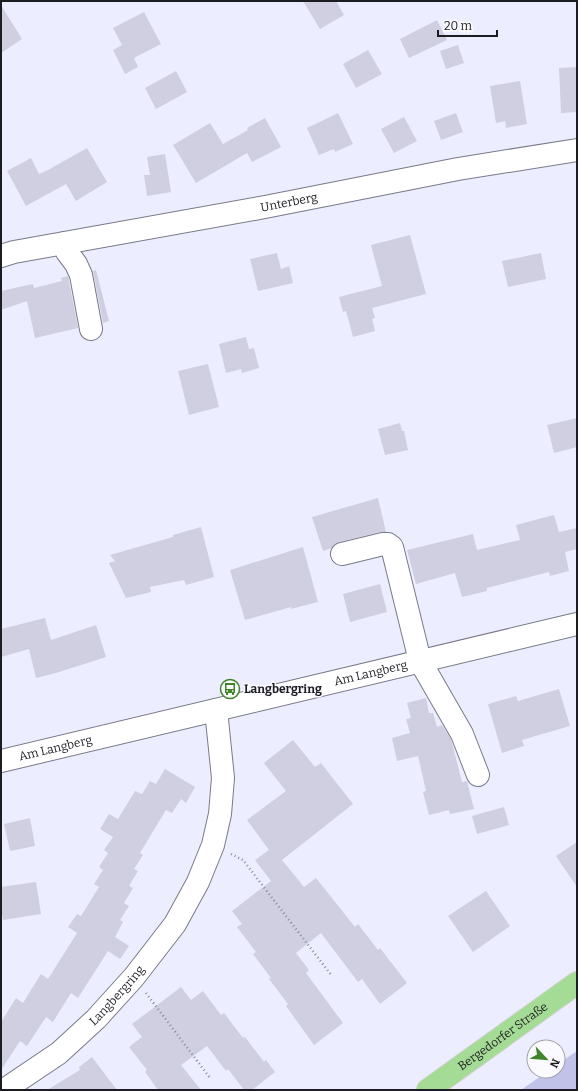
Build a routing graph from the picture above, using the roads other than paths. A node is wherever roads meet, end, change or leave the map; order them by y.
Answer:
1 (577, 150) edge
2 (65, 243) junction
3 (1, 256) edge
4 (91, 329) dead end
5 (342, 554) dead end
6 (577, 624) edge
7 (420, 661) junction
8 (216, 710) junction
9 (1, 761) edge
10 (478, 775) dead end
11 (577, 983) edge
12 (4, 1090) edge
13 (428, 1090) edge

1 - 2 street, Unterberg
2 - 3 street, Unterberg
2 - 4 street
5 - 7 street
6 - 7 street, Am Langberg
7 - 8 street, Am Langberg
7 - 10 street
8 - 9 street, Am Langberg
8 - 12 street, Langbergring
11 - 13 main road, Bergedorfer Straße

